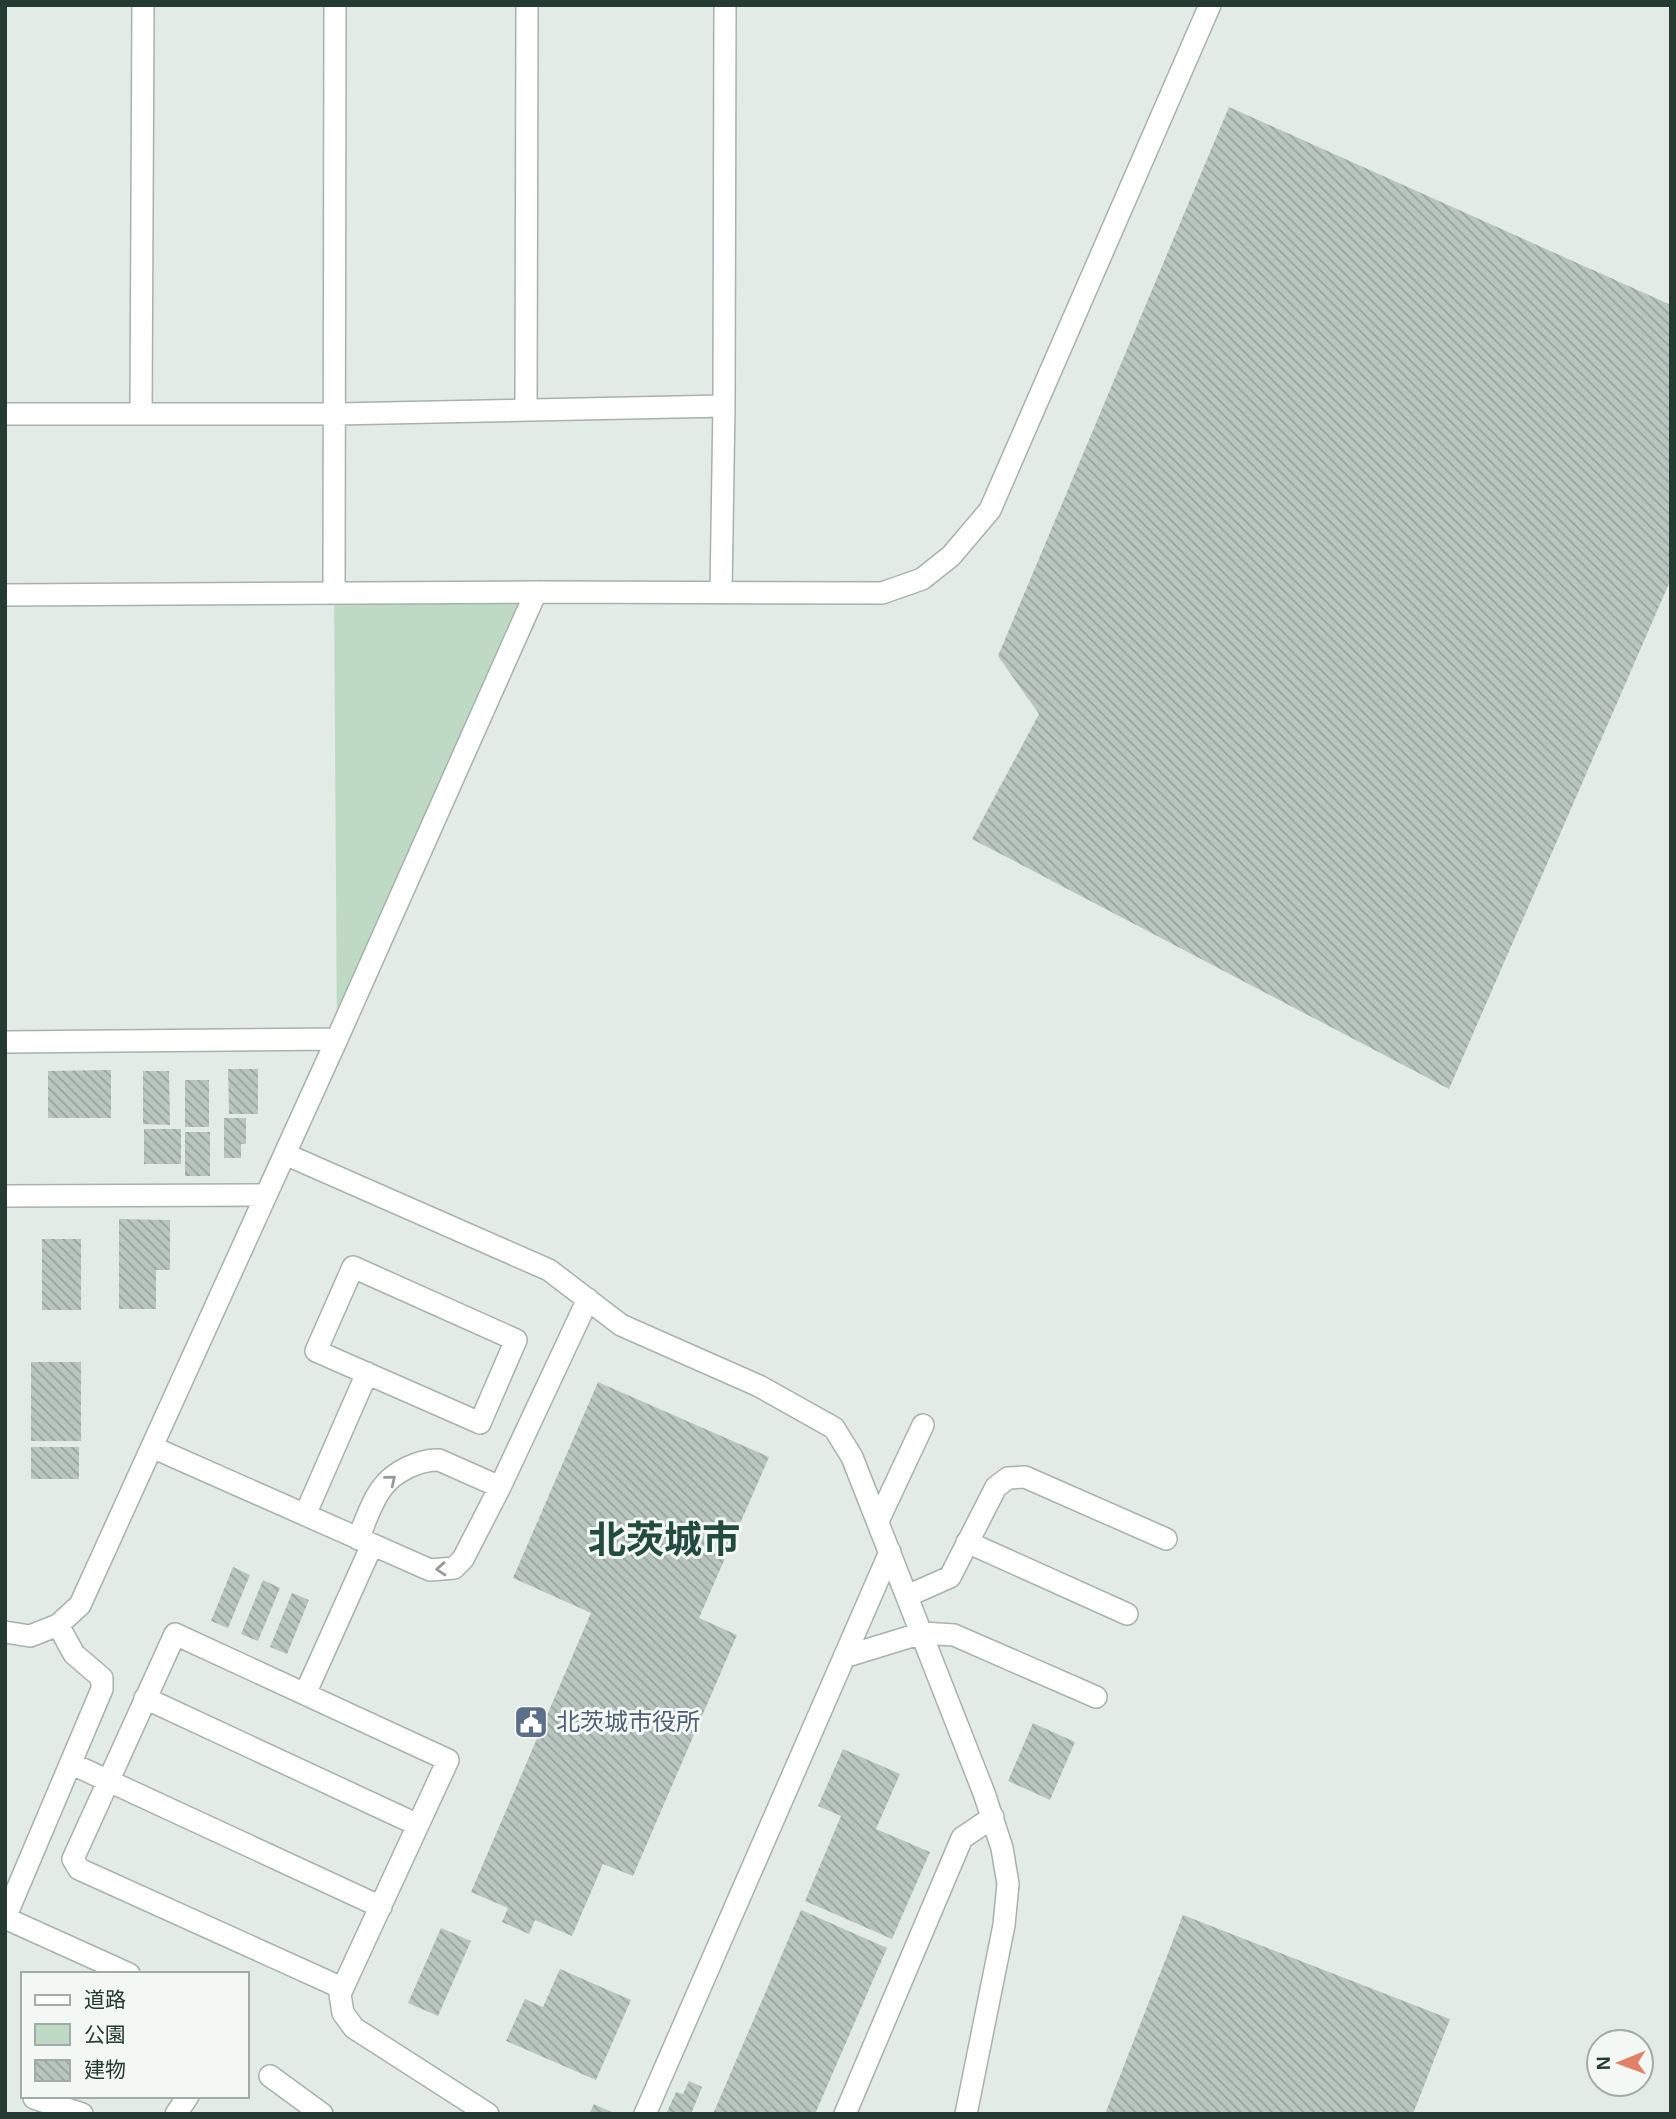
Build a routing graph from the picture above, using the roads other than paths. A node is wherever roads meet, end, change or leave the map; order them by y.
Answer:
1 (143, 5) edge
2 (335, 5) edge
3 (527, 5) edge
4 (725, 5) edge
5 (1210, 5) edge
6 (724, 406) junction
7 (526, 409) junction
8 (141, 413) junction
9 (5, 414) edge
10 (336, 414) junction
11 (536, 592) junction
12 (721, 592) junction
13 (334, 593) junction
14 (5, 595) edge
15 (337, 1038) junction
16 (5, 1042) edge
17 (285, 1154) junction
18 (266, 1195) junction
19 (5, 1196) edge
20 (588, 1299) junction
21 (368, 1373) junction
22 (923, 1425) dead end
23 (152, 1447) junction
24 (500, 1487) junction
25 (305, 1515) junction
26 (878, 1521) junction
27 (1166, 1538) dead end
28 (365, 1542) junction
29 (967, 1542) junction
30 (890, 1552) junction
31 (906, 1596) junction
32 (1126, 1614) dead end
33 (58, 1625) junction
34 (5, 1632) edge
35 (922, 1633) junction
36 (844, 1657) junction
37 (305, 1694) junction
38 (1096, 1697) dead end
39 (145, 1698) junction
40 (72, 1764) junction
41 (108, 1781) junction
42 (993, 1817) junction
43 (418, 1825) junction
44 (380, 1907) junction
45 (125, 1972) edge
46 (342, 1988) junction
47 (270, 2076) dead end
48 (33, 2098) edge
49 (187, 2098) edge
50 (82, 2114) edge
51 (176, 2114) edge
52 (322, 2114) edge
53 (488, 2114) edge
54 (645, 2114) edge
55 (845, 2114) edge
56 (966, 2114) edge

1 - 8 street
2 - 10 street
3 - 7 street
4 - 6 street
5 - 12 street
6 - 7 street
6 - 12 street
7 - 10 street
8 - 9 street
8 - 10 street
10 - 13 street
11 - 12 street
11 - 13 street
11 - 15 street
13 - 14 street
15 - 16 street
15 - 17 street
17 - 18 street
17 - 20 street
18 - 19 street
18 - 23 street
20 - 24 street
20 - 26 street
21 - 21 street
21 - 25 street
22 - 26 street
23 - 25 street
23 - 33 street
24 -> 28 street
28 -> 24 street
25 - 28 street
26 - 30 street
27 - 29 street
28 - 37 street
29 - 31 street
29 - 32 street
30 - 31 street
30 - 36 street
31 - 35 street
33 - 34 street
33 - 40 street
35 - 36 street
35 - 38 street
35 - 42 street
36 - 54 street
37 - 39 street
37 - 43 street
39 - 41 street
39 - 43 street
40 - 41 street
40 - 45 street
41 - 44 street
41 - 46 street
42 - 55 street
42 - 56 street
43 - 44 street
44 - 46 street
46 - 53 street
47 - 52 street
48 - 50 street
49 - 51 street

